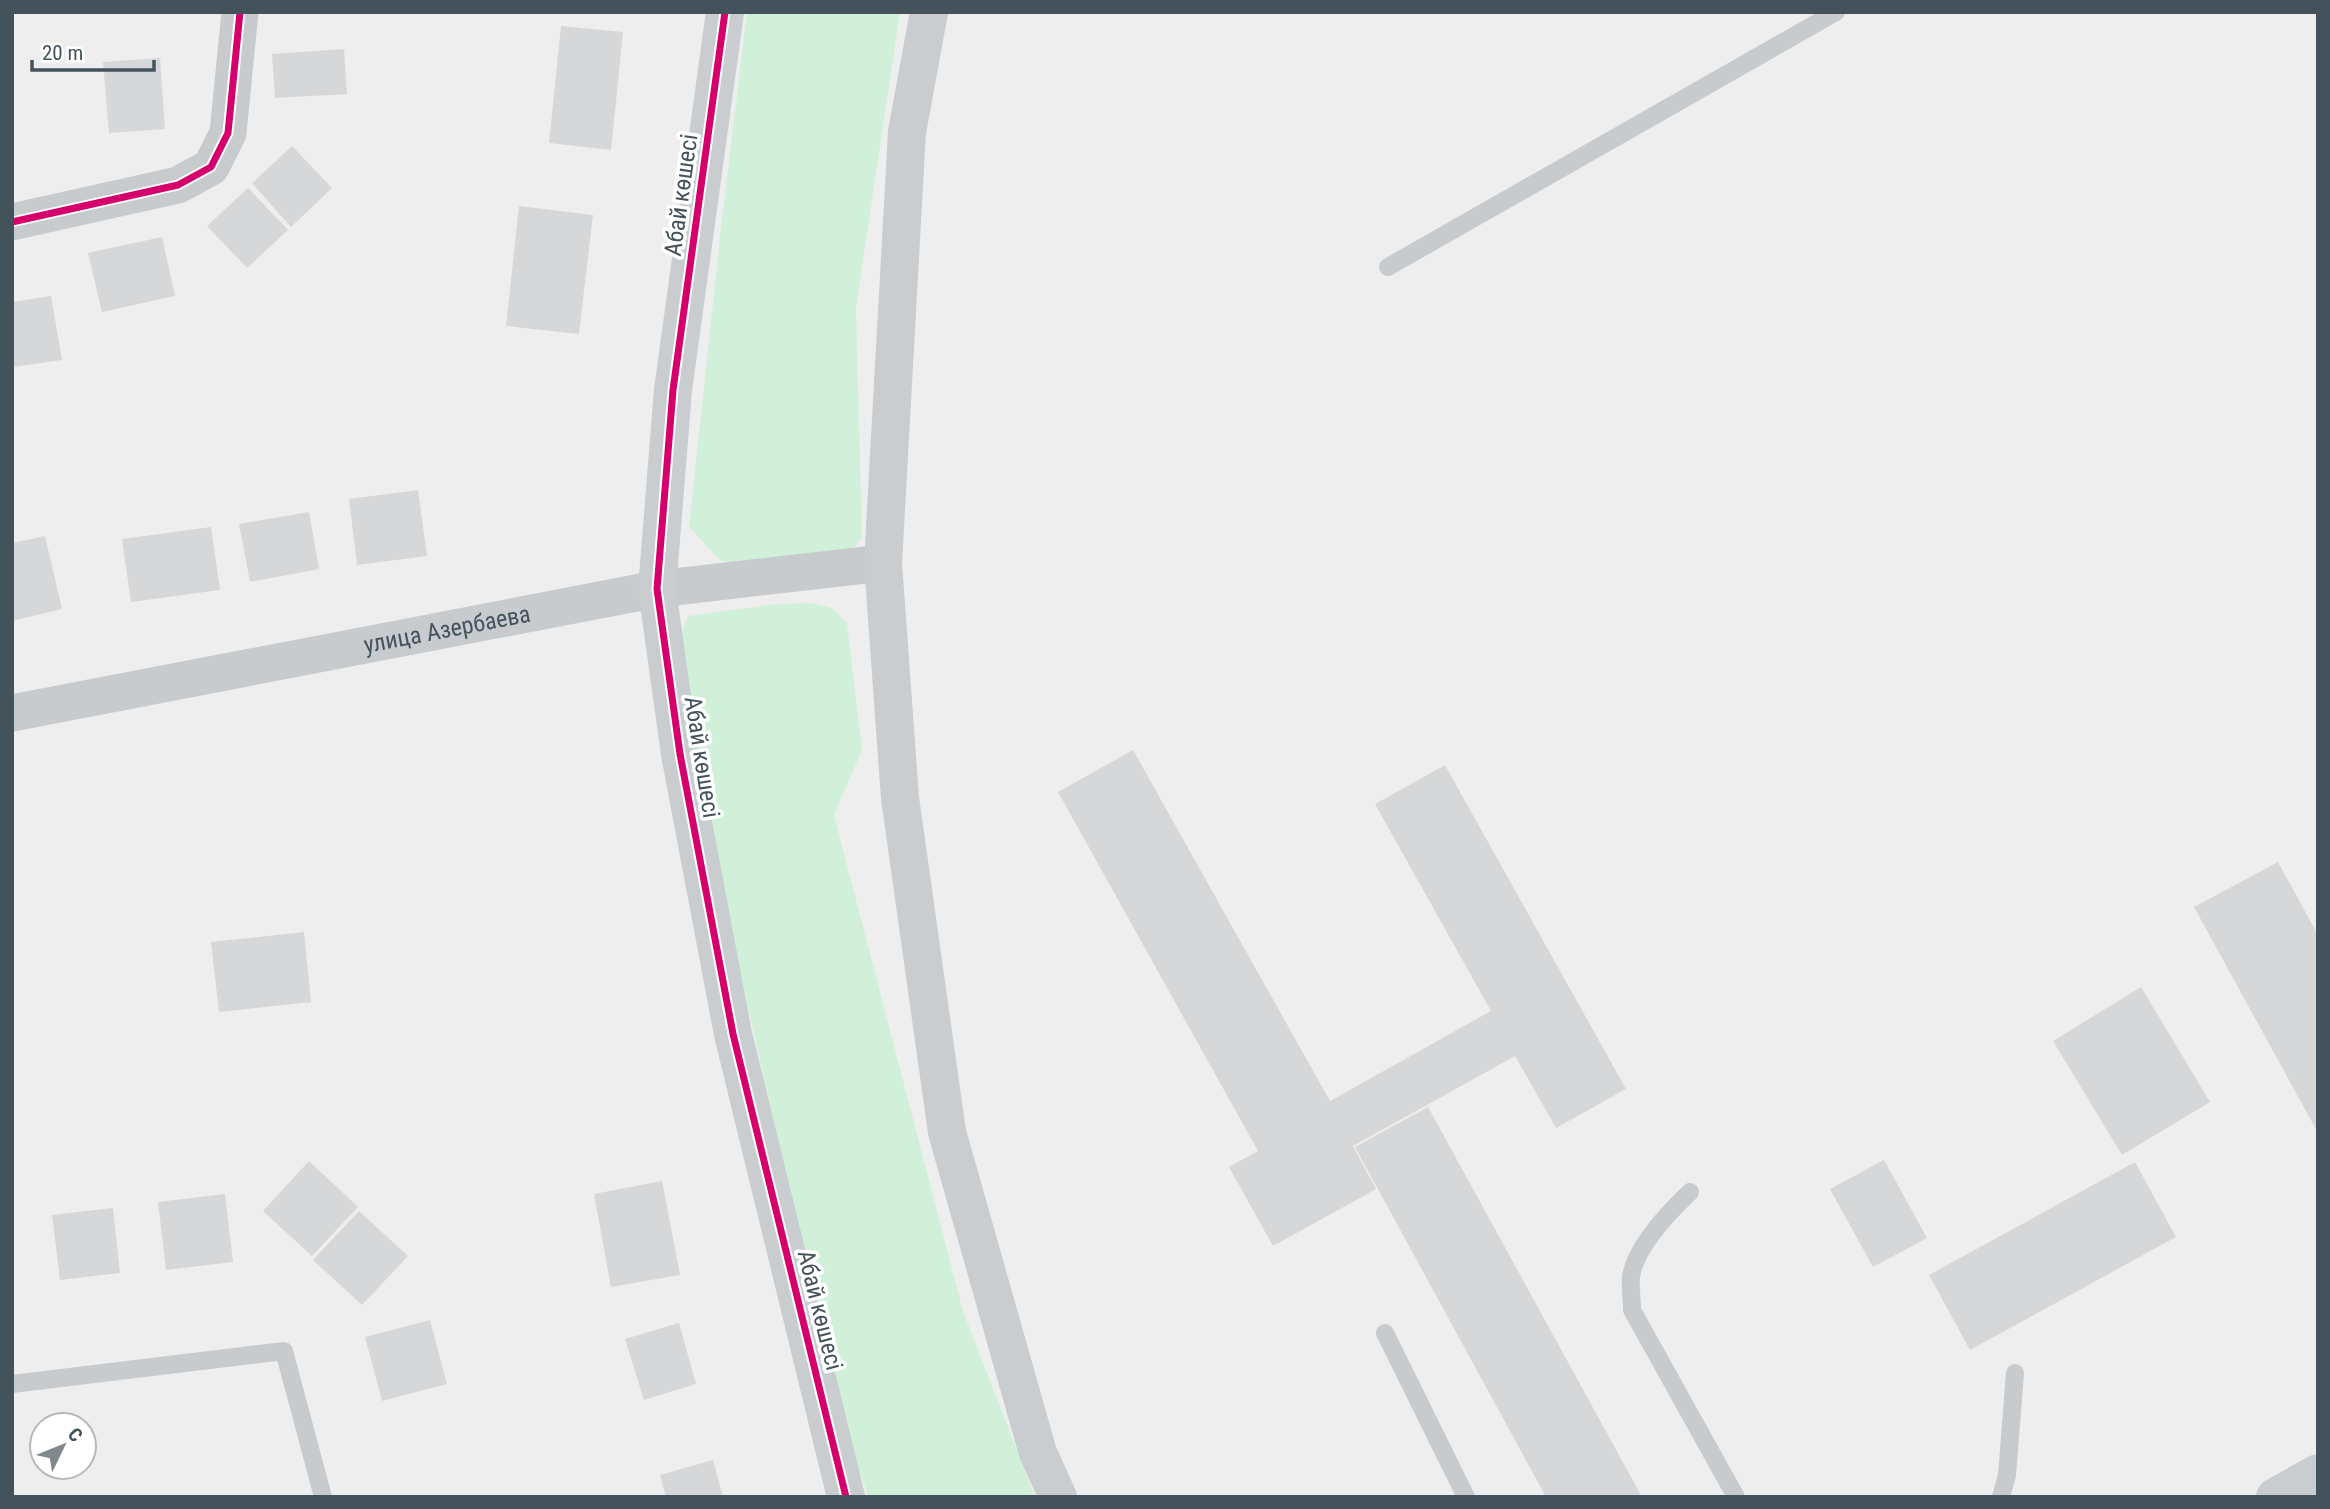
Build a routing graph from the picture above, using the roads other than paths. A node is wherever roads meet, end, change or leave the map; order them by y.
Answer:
1 (240, 12) edge
2 (725, 12) edge
3 (929, 12) edge
4 (1836, 12) edge
5 (12, 222) edge
6 (1388, 267) dead end
7 (883, 563) junction
8 (657, 589) junction
9 (12, 713) edge
10 (1690, 1192) dead end
11 (1385, 1333) dead end
12 (2015, 1373) dead end
13 (12, 1384) edge
14 (2318, 1473) edge
15 (323, 1497) edge
16 (846, 1497) edge
17 (1058, 1497) edge
18 (1466, 1497) edge
19 (1736, 1497) edge
20 (2001, 1497) edge
21 (2275, 1497) edge

1 - 5 street
2 - 8 street, Абай көшесі
3 - 7 street
4 - 6 lane
7 - 8 street, улица Азербаева
7 - 17 street
8 - 9 street, улица Азербаева
8 - 16 street, Абай көшесі
10 - 19 lane
11 - 18 lane
12 - 20 lane
13 - 15 lane
14 - 21 street

